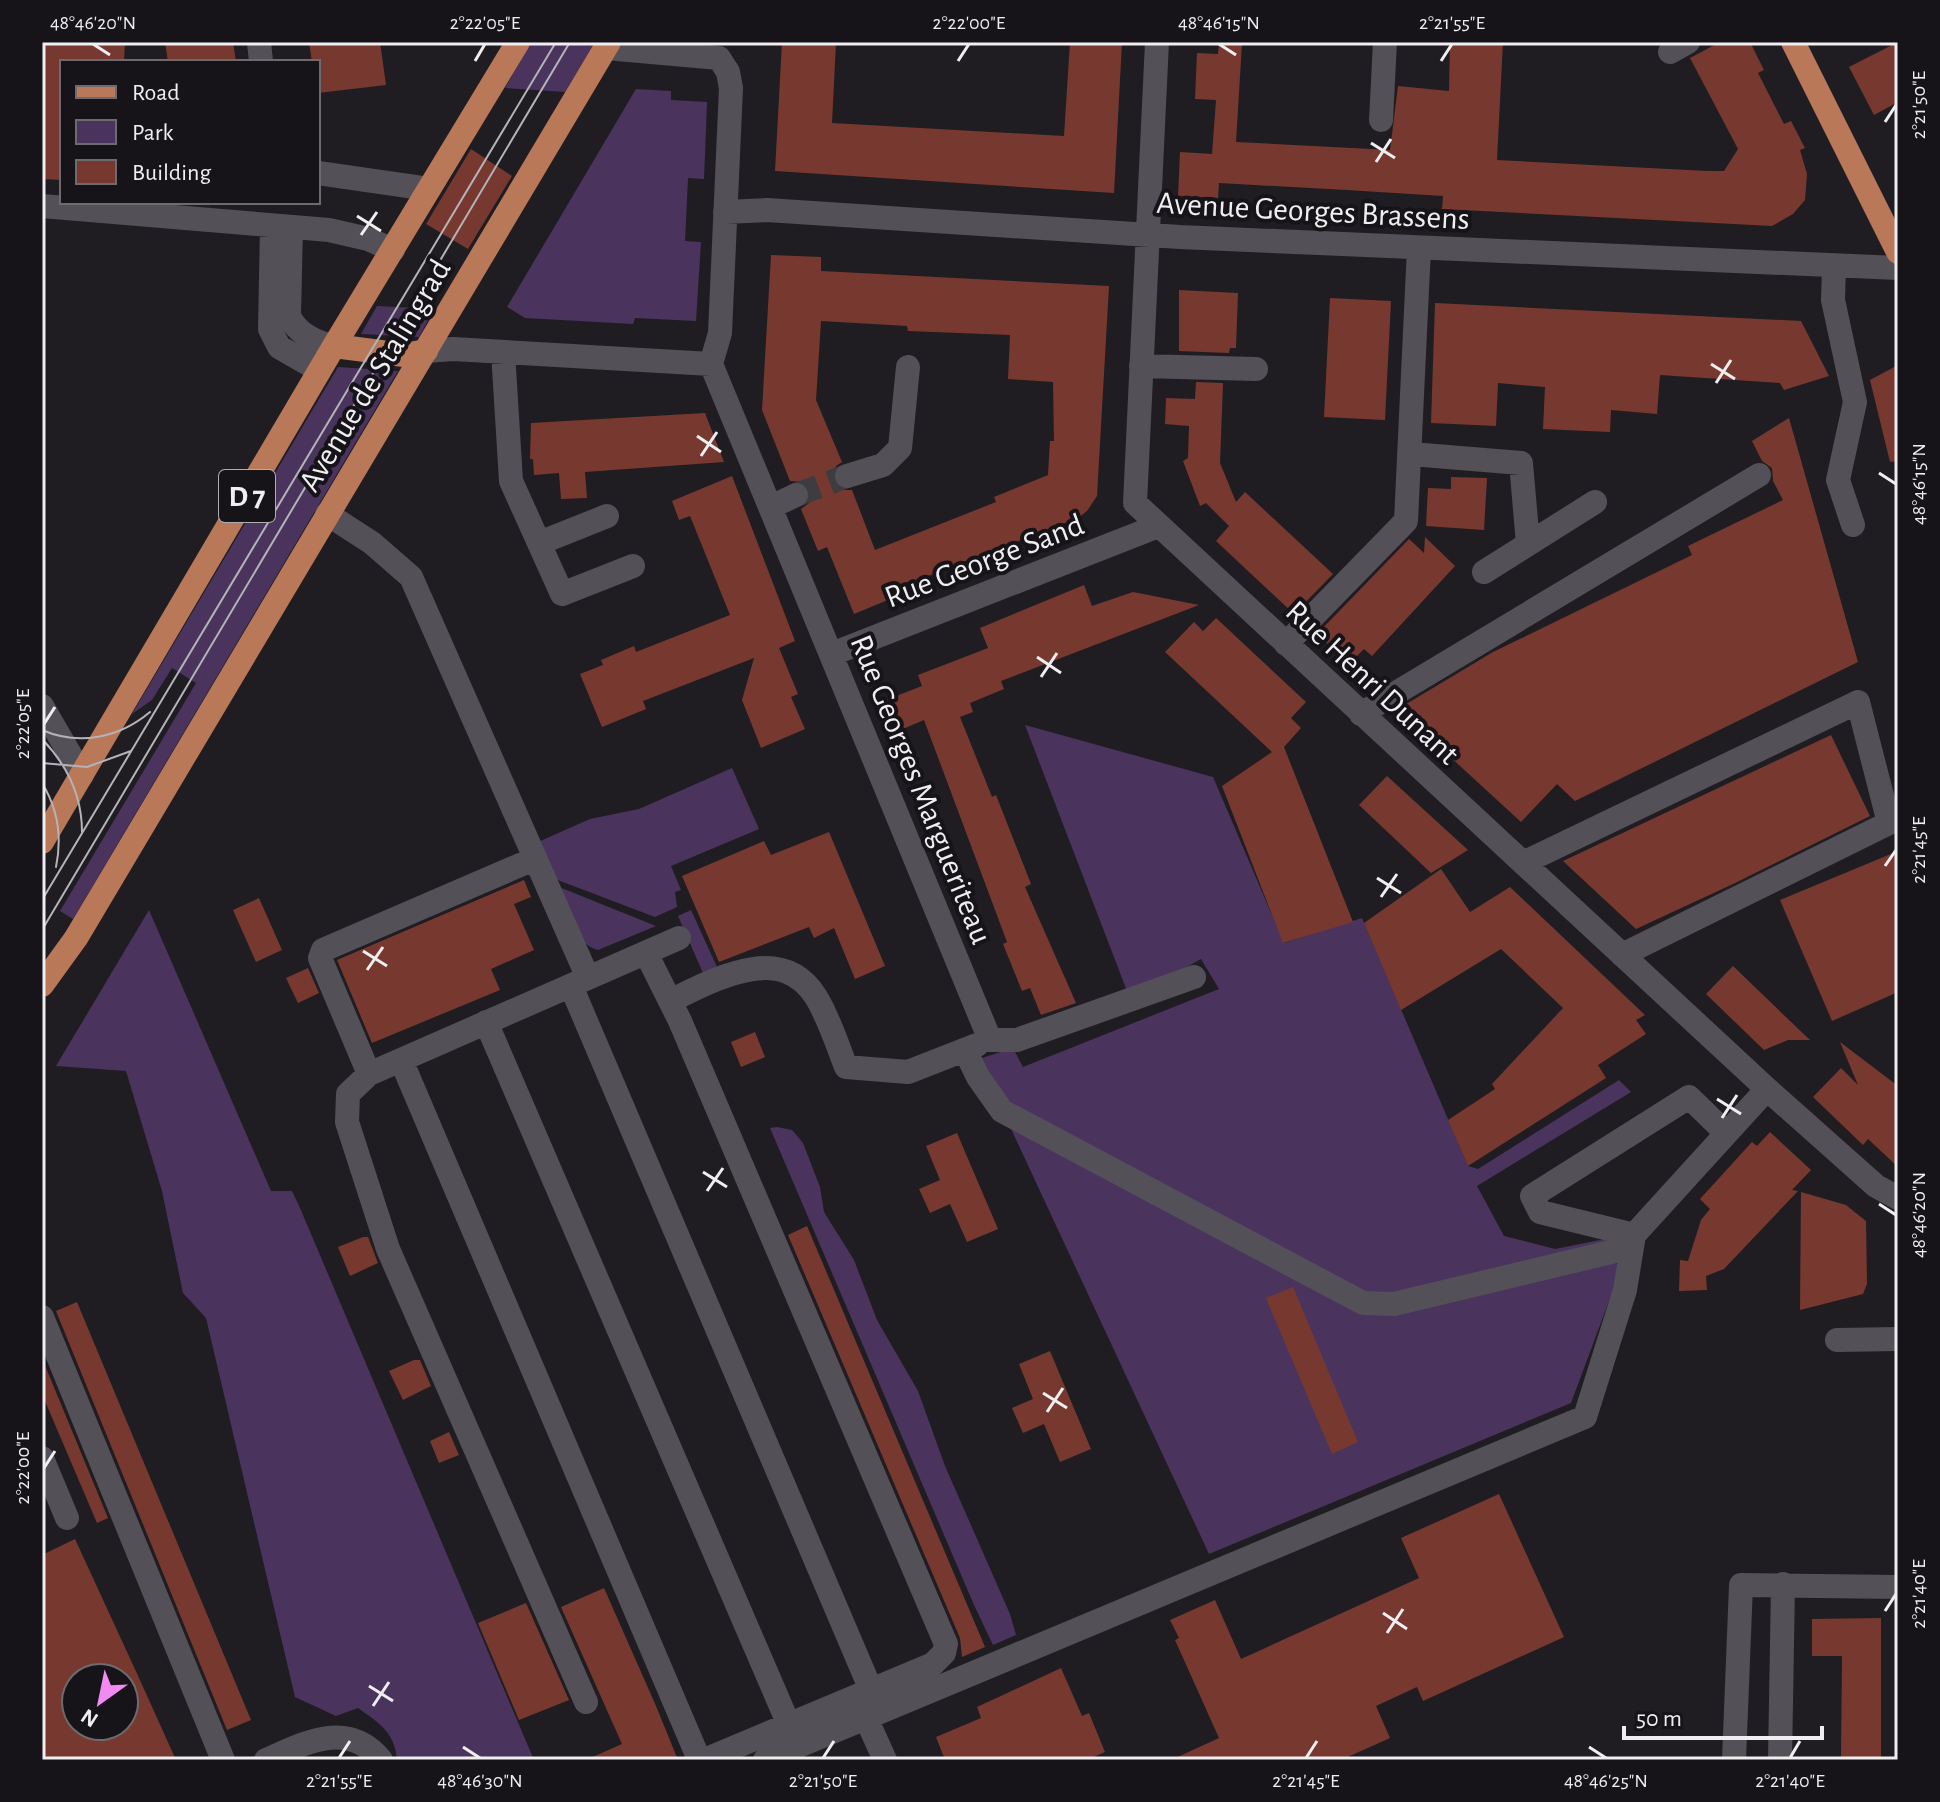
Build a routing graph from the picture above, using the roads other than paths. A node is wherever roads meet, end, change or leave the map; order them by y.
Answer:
1 (518, 42) edge
2 (1157, 42) edge
3 (1385, 42) edge
4 (1793, 42) edge
5 (608, 45) edge
6 (1381, 120) dead end
7 (320, 173) edge
8 (429, 189) junction
9 (87, 204) edge
10 (42, 206) edge
11 (725, 212) junction
12 (265, 220) edge
13 (1148, 234) junction
14 (1419, 248) junction
15 (393, 250) junction
16 (1898, 252) edge
17 (1834, 267) junction
18 (1898, 268) edge
19 (334, 346) junction
20 (426, 351) junction
21 (503, 352) junction
22 (711, 364) junction
23 (1141, 366) junction
24 (908, 367) dead end
25 (1256, 369) dead end
26 (319, 370) junction
27 (1411, 454) junction
28 (1759, 475) dead end
29 (847, 476) tunnel mouth
30 (796, 495) tunnel mouth
31 (1595, 502) dead end
32 (771, 507) junction
33 (327, 514) junction
34 (607, 516) dead end
35 (1853, 525) dead end
36 (1158, 526) junction
37 (542, 542) junction
38 (1528, 544) junction
39 (633, 566) dead end
40 (1484, 572) dead end
41 (1286, 644) junction
42 (832, 654) junction
43 (42, 706) edge
44 (1361, 714) junction
45 (82, 775) junction
46 (42, 842) edge
47 (534, 859) junction
48 (1523, 863) junction
49 (679, 938) dead end
50 (646, 953) junction
51 (1622, 955) junction
52 (1194, 977) dead end
53 (580, 982) junction
54 (42, 985) edge
55 (670, 1001) junction
56 (486, 1022) junction
57 (990, 1040) junction
58 (965, 1050) junction
59 (401, 1060) junction
60 (369, 1074) junction
61 (1767, 1089) junction
62 (1726, 1133) junction
63 (1898, 1198) edge
64 (1633, 1241) junction
65 (43, 1323) edge
66 (1898, 1339) edge
67 (1837, 1340) dead end
68 (42, 1458) edge
69 (67, 1518) dead end
70 (1783, 1584) junction
71 (1898, 1587) edge
72 (871, 1690) junction
73 (586, 1702) dead end
74 (866, 1718) junction
75 (789, 1725) junction
76 (223, 1760) edge
77 (266, 1760) edge
78 (381, 1760) edge
79 (765, 1760) edge
80 (885, 1760) edge
81 (1734, 1760) edge
82 (1780, 1760) edge

1 - 8 main road, D 7
2 - 13 street, Rue Henri Dunant
3 - 6 street
4 - 16 main road
5 - 11 street
5 - 20 main road, Avenue de Stalingrad / D 7
7 - 8 street
8 - 15 main road, D 7
9 - 12 street
10 - 12 street
11 - 13 street, Avenue Georges Brassens
11 - 22 street
12 - 15 street
12 - 19 street
12 - 26 street
13 - 14 street, Avenue Georges Brassens
13 - 23 street, Rue Henri Dunant
14 - 17 street, Avenue Georges Brassens
14 - 27 street
15 - 19 main road, D 7
17 - 18 street, Avenue Georges Brassens
17 - 35 street
19 - 20 main road
19 - 26 main road, D 7
20 - 21 street
20 - 33 main road, Avenue de Stalingrad / D 7
21 - 22 street
21 - 37 street
22 - 32 street, Rue Georges Margueriteau
23 - 25 street
23 - 36 street, Rue Henri Dunant
24 - 29 street
26 - 45 main road, D 7
27 - 38 street
27 - 41 street
28 - 44 street
30 - 32 street
31 - 38 street
32 - 42 street, Rue Georges Margueriteau
33 - 47 street
33 - 54 main road, Avenue de Stalingrad / D 7
34 - 37 street
36 - 41 street, Rue Henri Dunant
36 - 42 street, Rue George Sand
37 - 39 street
38 - 40 street
41 - 44 street, Rue Henri Dunant
42 - 57 street, Rue Georges Margueriteau
43 - 45 street
44 - 48 street, Rue Henri Dunant
45 - 46 main road, D 7
47 - 53 street
47 - 60 street
48 - 51 street, Rue Henri Dunant
48 - 51 street
49 - 50 street
50 - 53 street
50 - 55 street
51 - 61 street, Rue Henri Dunant
52 - 57 street
53 - 56 street
53 - 72 street
55 - 58 street
55 - 72 street
56 - 59 street
56 - 75 street
57 - 58 street
58 - 64 street
59 - 60 street
59 - 75 street
60 - 73 street
61 - 62 street
61 - 63 street, Rue Henri Dunant
62 - 64 street
62 - 64 street
64 - 74 street
65 - 76 street
66 - 67 street
68 - 69 street
70 - 71 street
70 - 81 street
70 - 82 street
72 - 75 street
74 - 79 street
74 - 80 street
77 - 78 street

